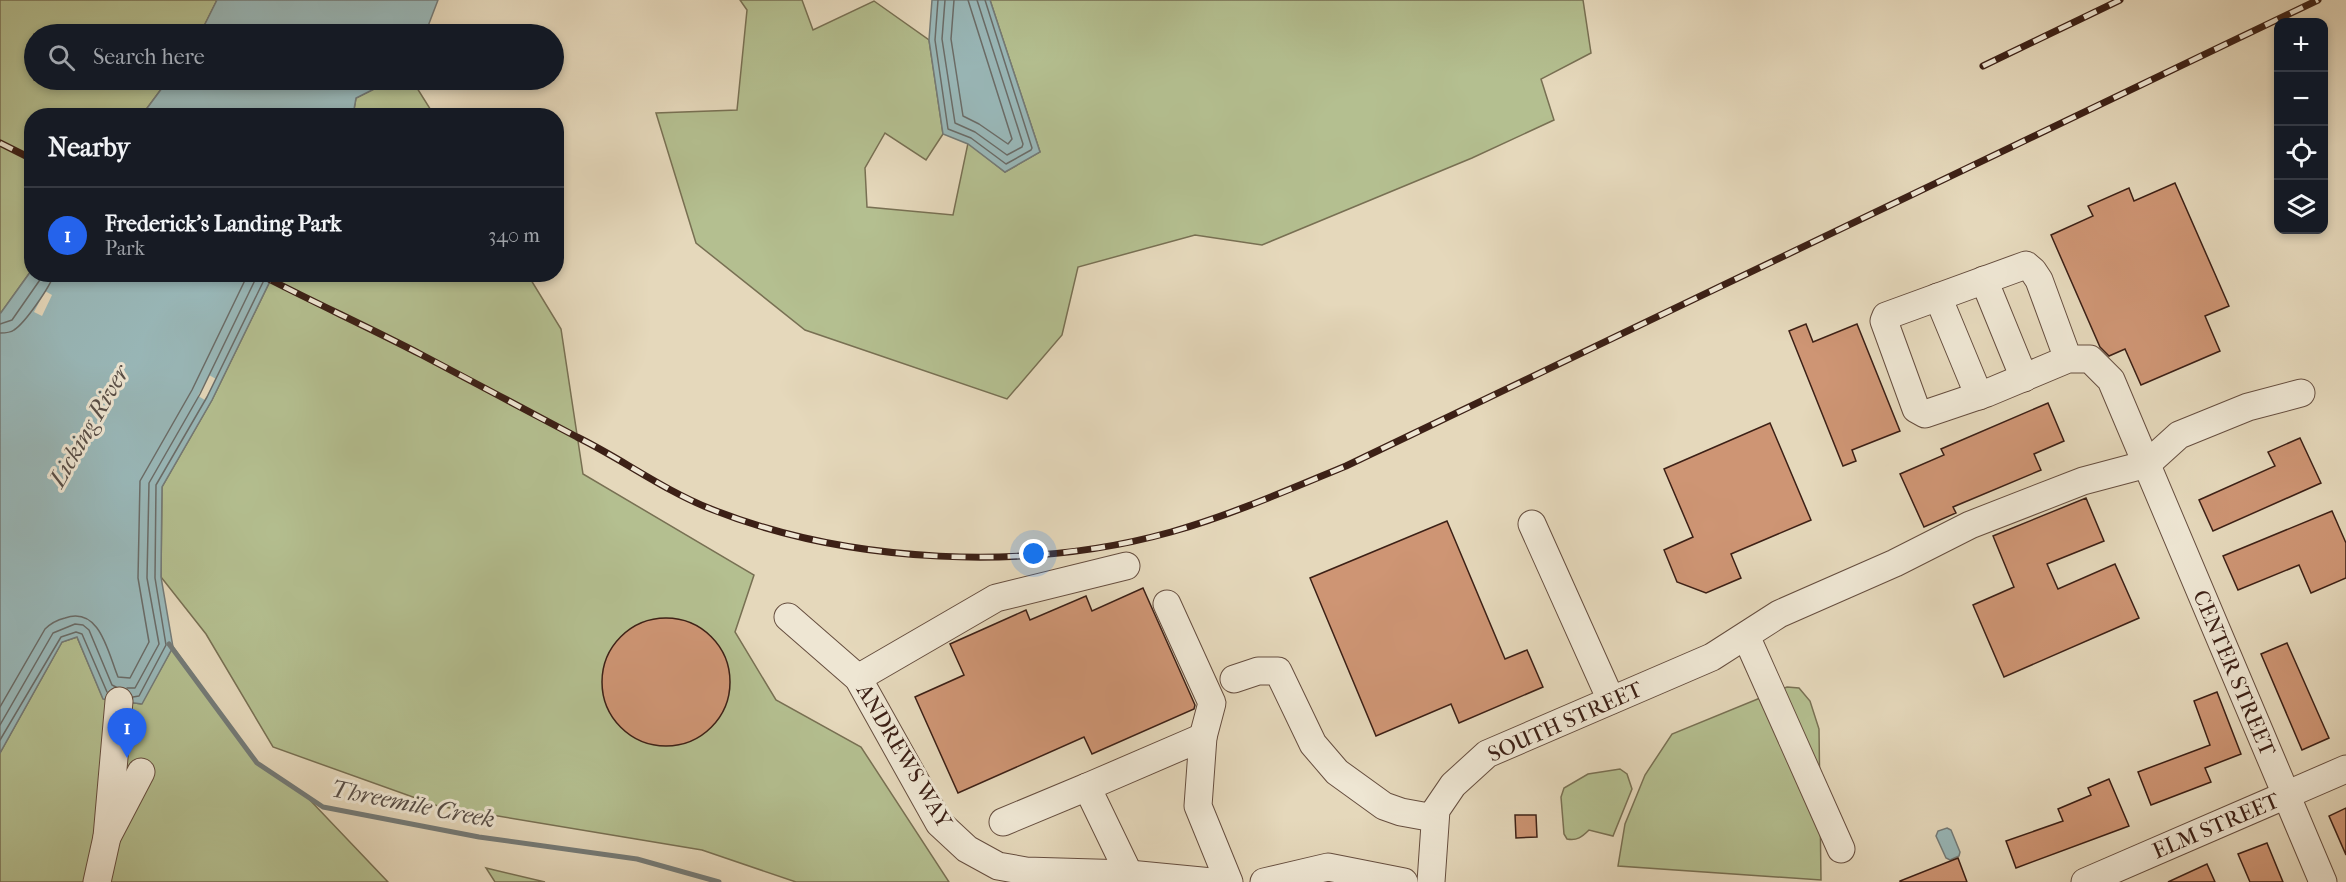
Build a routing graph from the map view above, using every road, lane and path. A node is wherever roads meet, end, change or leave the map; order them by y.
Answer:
1 (1984, 280) junction
2 (1938, 297) junction
3 (2068, 359) junction
4 (2024, 378) junction
5 (2301, 393) dead end
6 (1979, 396) junction
7 (2147, 464) junction
8 (1532, 524) dead end
9 (1126, 566) dead end
10 (1167, 604) dead end
11 (788, 617) dead end
12 (1746, 636) junction
13 (858, 678) junction
14 (1234, 679) dead end
15 (1611, 700) junction
16 (119, 701) dead end
17 (1203, 737) junction
18 (2346, 769) edge
19 (141, 772) dead end
20 (1087, 787) junction
21 (2286, 796) junction
22 (1434, 818) junction
23 (1003, 822) dead end
24 (107, 837) junction
25 (1841, 849) dead end
26 (1129, 874) junction
27 (97, 882) edge
28 (1212, 882) edge
29 (1229, 882) edge
30 (1264, 882) edge
31 (1404, 882) edge
32 (1431, 882) edge
33 (2085, 882) edge
34 (2323, 882) edge

1 - 2 street
1 - 3 street
1 - 4 street
2 - 6 street
2 - 6 street
3 - 4 street
3 - 7 street, CENTER STREET
4 - 6 street
5 - 7 street
7 - 12 street, SOUTH STREET
7 - 21 street, CENTER STREET
8 - 15 street
9 - 13 street
10 - 17 street
11 - 13 street, ANDREWS WAY
12 - 15 street, SOUTH STREET
12 - 25 street
13 - 26 street, ANDREWS WAY
14 - 22 street
15 - 22 street, SOUTH STREET
16 - 24 street
17 - 20 street
17 - 29 street
18 - 21 street, ELM STREET
19 - 24 street
20 - 23 street
20 - 26 street
21 - 33 street, ELM STREET
21 - 34 street, CENTER STREET
22 - 32 street, SOUTH STREET
24 - 27 street
26 - 28 street, ANDREWS WAY
30 - 31 street

